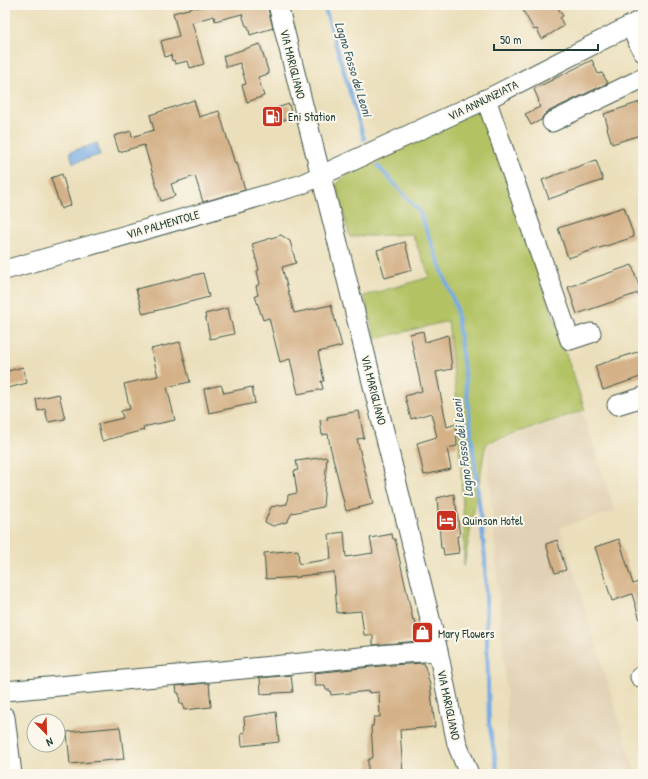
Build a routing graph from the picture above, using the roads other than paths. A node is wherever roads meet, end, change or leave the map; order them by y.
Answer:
1 (278, 5) edge
2 (639, 35) edge
3 (643, 78) edge
4 (486, 99) junction
5 (552, 122) dead end
6 (321, 176) junction
7 (5, 270) edge
8 (591, 333) dead end
9 (643, 397) edge
10 (617, 405) dead end
11 (438, 651) junction
12 (5, 691) edge
13 (5, 717) edge
14 (457, 744) junction
15 (12, 774) edge
16 (456, 774) edge
17 (469, 774) edge

1 - 6 street, VIA MARIGLIANO
2 - 4 street, VIA ANNUNZIATA
3 - 5 street
4 - 6 street, VIA ANNUNZIATA
4 - 8 street
6 - 7 street, VIA PALMENTOLE
6 - 11 street, VIA MARIGLIANO
9 - 10 street
11 - 12 street
11 - 14 street, VIA MARIGLIANO
13 - 15 street
14 - 16 street
14 - 17 street, VIA MARIGLIANO

